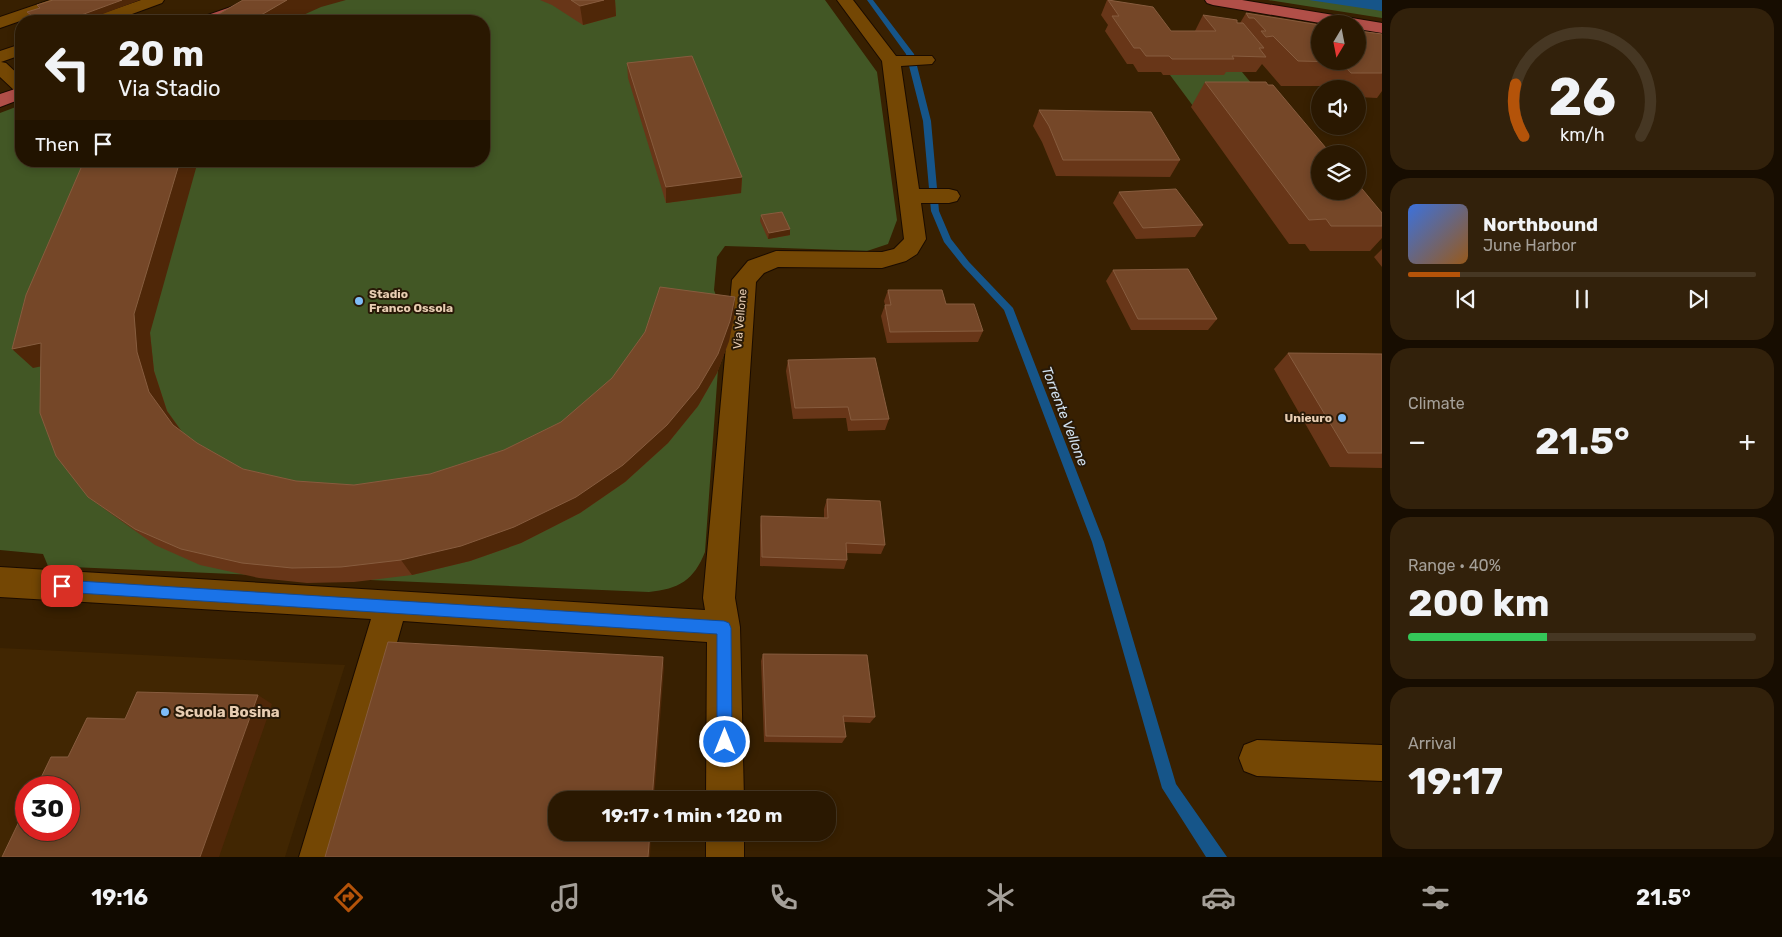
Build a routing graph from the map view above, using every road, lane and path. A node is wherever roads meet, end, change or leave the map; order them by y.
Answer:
1 (66, 0) edge
2 (156, 0) edge
3 (266, 0) edge
4 (845, 0) edge
5 (1213, 0) edge
6 (23, 15) edge
7 (115, 15) edge
8 (225, 15) edge
9 (15, 18) edge
10 (0, 23) edge
11 (1382, 28) edge
12 (15, 51) edge
13 (0, 57) edge
14 (926, 60) dead end
15 (890, 61) junction
16 (0, 67) edge
17 (15, 81) edge
18 (15, 95) edge
19 (0, 101) edge
20 (908, 196) junction
21 (949, 196) dead end
22 (0, 582) edge
23 (391, 605) junction
24 (724, 628) junction
25 (1257, 758) dead end
26 (1382, 763) edge
27 (725, 791) edge
28 (725, 841) edge
29 (318, 857) edge
30 (725, 857) edge

1 - 6 street
2 - 7 street
3 - 8 main road
4 - 15 street, Via Vellone
5 - 11 main road
9 - 10 street
12 - 13 street
14 - 15 street
15 - 20 street, Via Vellone
16 - 17 street
18 - 19 main road
20 - 21 street
20 - 24 street, Via Vellone
22 - 23 street
23 - 24 street
23 - 29 street
24 - 27 street, Via Vellone
25 - 26 street
28 - 30 street

